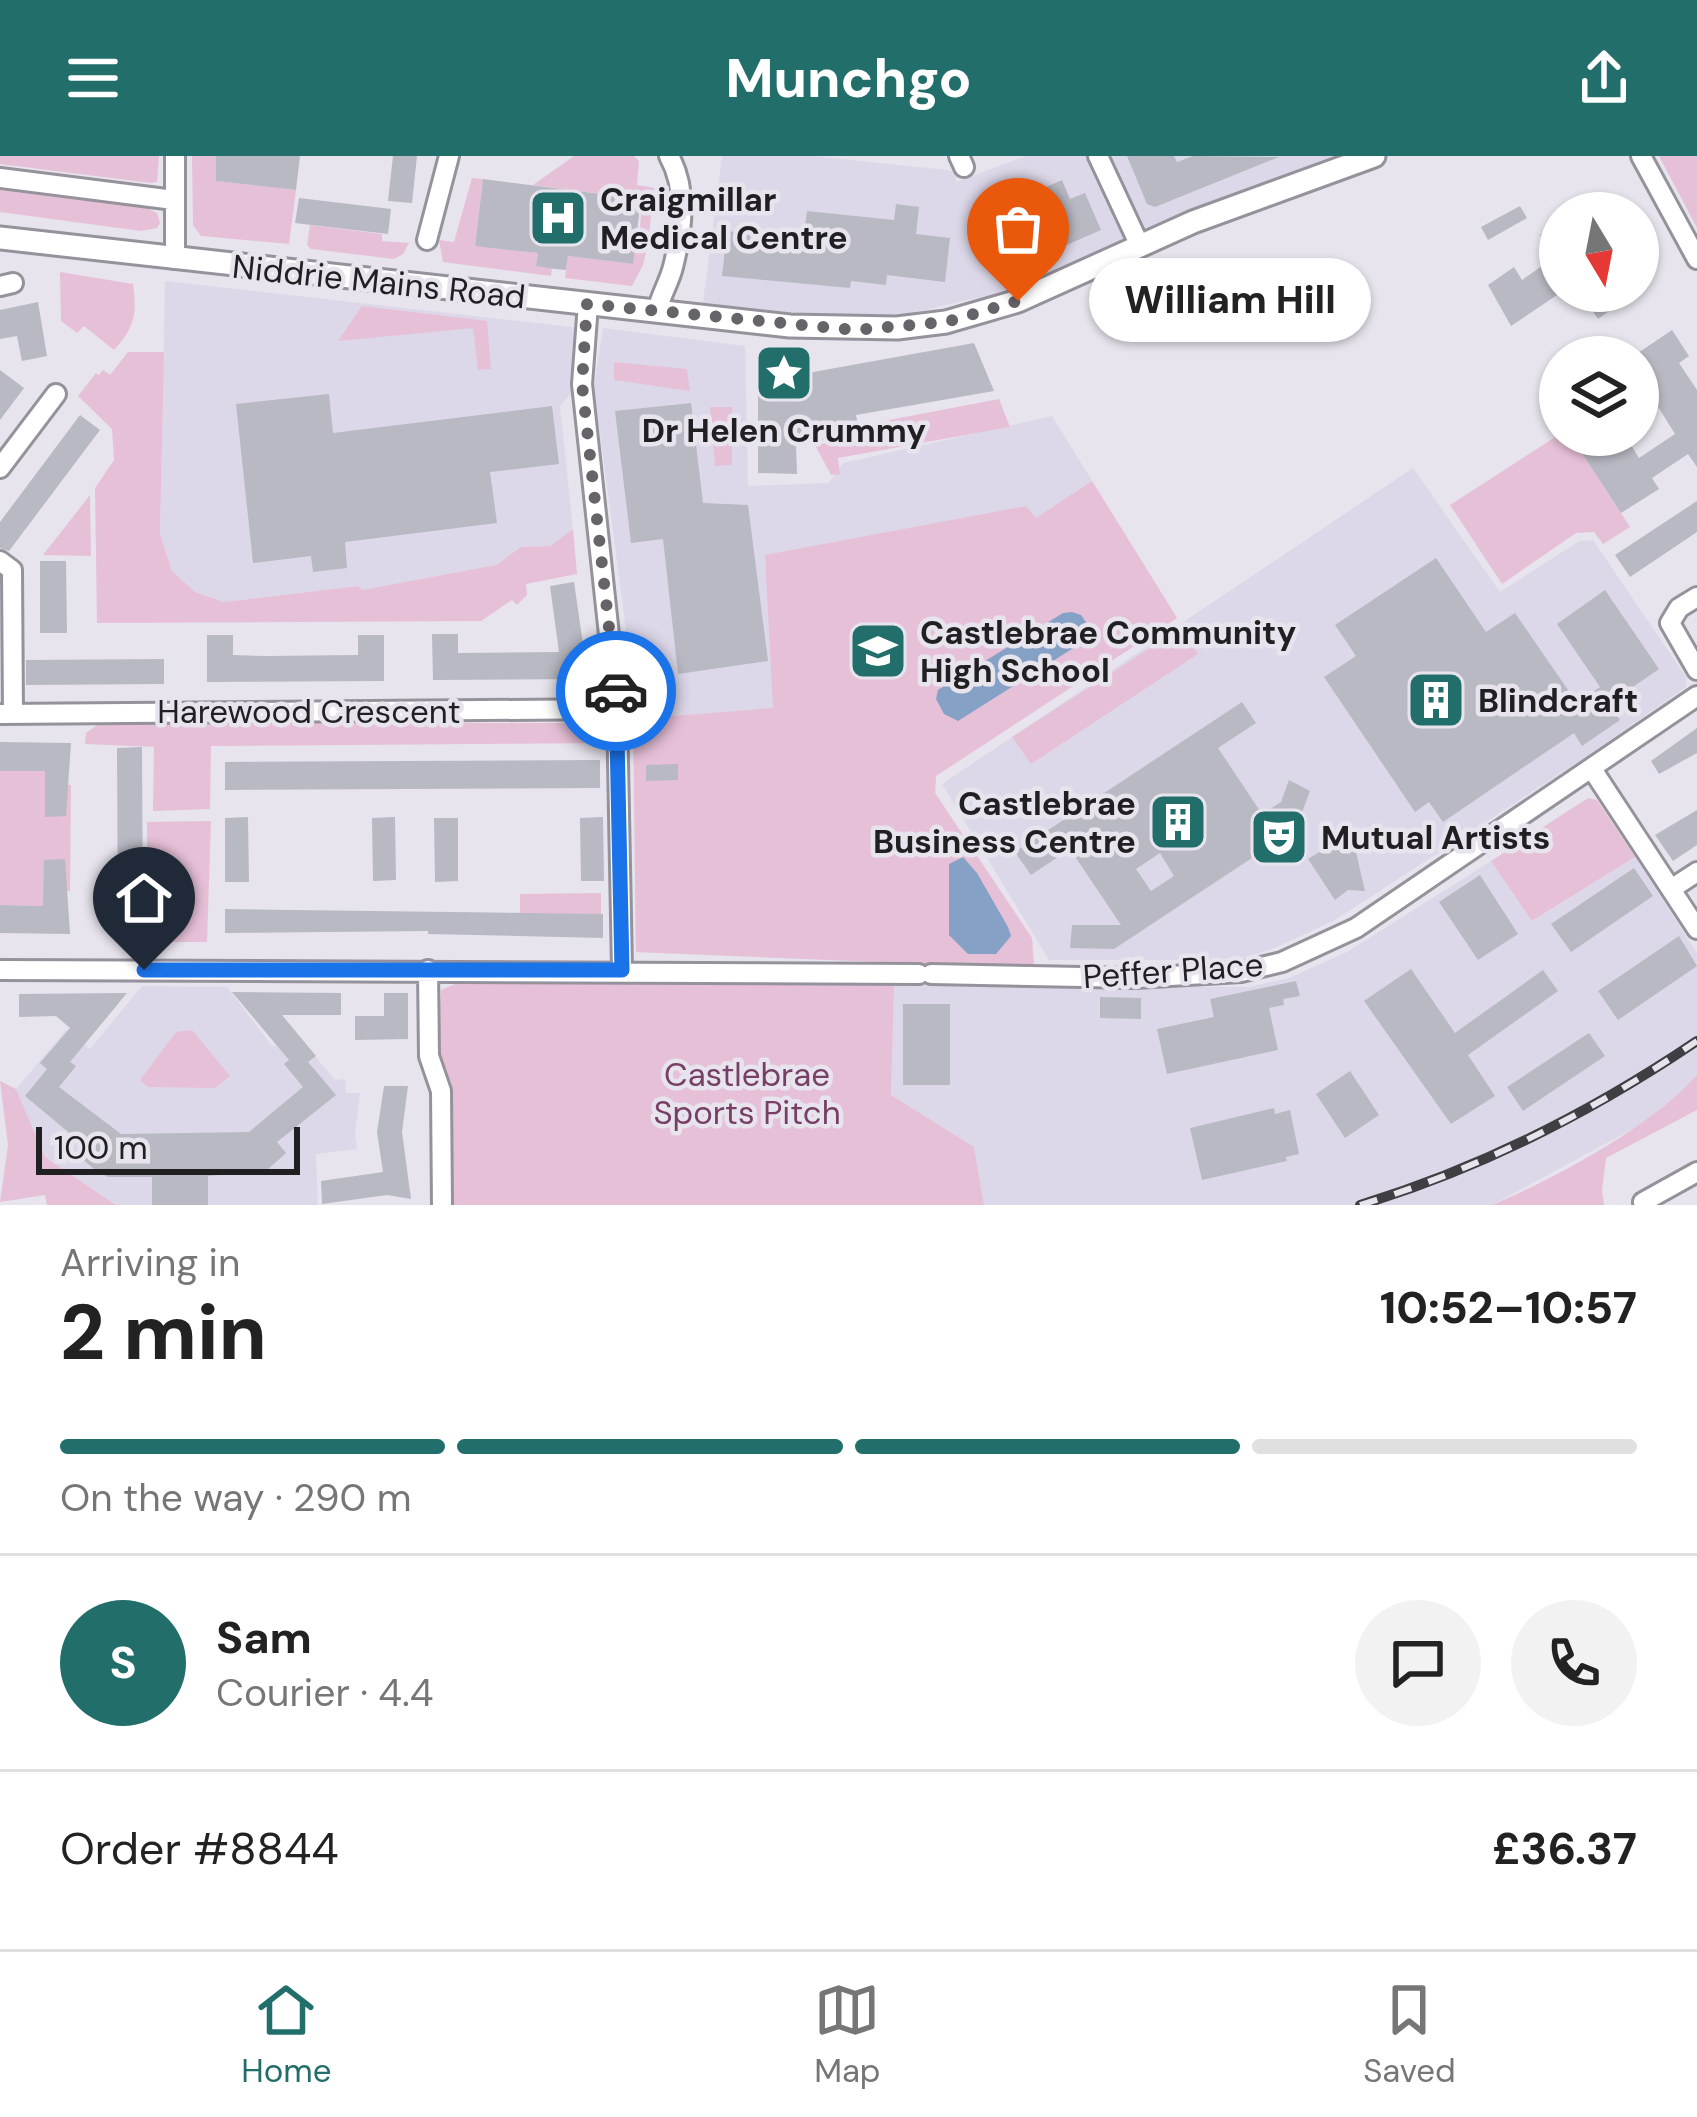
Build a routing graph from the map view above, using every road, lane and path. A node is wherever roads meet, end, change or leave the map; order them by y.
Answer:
1 (175, 156) edge
2 (449, 156) edge
3 (669, 156) edge
4 (1098, 156) edge
5 (1374, 156) edge
6 (1641, 156) edge
7 (0, 178) edge
8 (175, 200) junction
9 (0, 238) edge
10 (427, 240) dead end
11 (1140, 246) junction
12 (175, 259) junction
13 (1697, 259) edge
14 (587, 304) junction
15 (657, 312) junction
16 (56, 394) dead end
17 (0, 468) edge
18 (0, 561) edge
19 (1697, 597) edge
20 (1697, 670) edge
21 (1697, 696) edge
22 (617, 710) junction
23 (6, 714) edge
24 (1592, 769) junction
25 (1697, 872) edge
26 (1671, 889) junction
27 (1697, 929) edge
28 (0, 970) edge
29 (428, 970) junction
30 (622, 970) junction
31 (1697, 1172) edge
32 (1643, 1202) dead end
33 (442, 1205) edge

1 - 8 street
2 - 10 street
3 - 15 street
4 - 11 street
5 - 11 main road, Niddrie Mains Road
6 - 13 street
7 - 8 street
8 - 12 street
9 - 12 main road, Niddrie Mains Road
11 - 15 main road, Niddrie Mains Road
12 - 14 main road, Niddrie Mains Road
14 - 15 main road, Niddrie Mains Road
14 - 22 street
16 - 17 street
18 - 23 street
19 - 20 street
21 - 24 street, Peffer Place
22 - 23 street, Harewood Crescent
22 - 30 street
24 - 26 street
24 - 30 street, Peffer Place
25 - 26 street
26 - 27 street
28 - 29 street, Peffer Place
29 - 30 street, Peffer Place
29 - 33 street
31 - 32 street

